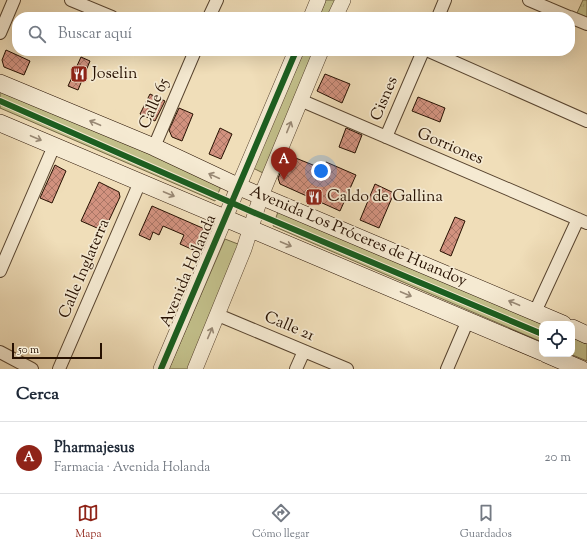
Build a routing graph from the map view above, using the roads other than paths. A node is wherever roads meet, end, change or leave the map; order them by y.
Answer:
1 (14, 0) edge
2 (71, 0) edge
3 (217, 0) edge
4 (318, 0) edge
5 (343, 0) edge
6 (445, 0) edge
7 (529, 0) edge
8 (100, 12) edge
9 (211, 12) edge
10 (313, 12) edge
11 (337, 12) edge
12 (440, 12) edge
13 (558, 12) edge
14 (575, 19) edge
15 (587, 24) edge
16 (0, 33) edge
17 (192, 56) edge
18 (294, 56) edge
19 (319, 56) edge
20 (421, 56) edge
21 (440, 56) edge
22 (0, 83) edge
23 (300, 100) junction
24 (587, 121) edge
25 (0, 123) edge
26 (386, 137) junction
27 (54, 146) junction
28 (154, 148) junction
29 (140, 182) junction
30 (237, 186) junction
31 (261, 196) junction
32 (226, 218) junction
33 (582, 221) edge
34 (250, 229) junction
35 (0, 271) edge
36 (535, 312) junction
37 (218, 315) junction
38 (468, 320) junction
39 (556, 321) edge
40 (575, 329) edge
41 (587, 335) edge
42 (304, 351) junction
43 (539, 351) edge
44 (0, 352) edge
45 (553, 357) edge
46 (32, 369) edge
47 (59, 369) edge
48 (161, 369) edge
49 (195, 369) edge
50 (296, 369) edge
51 (347, 369) edge
52 (447, 369) edge
53 (581, 369) edge

1 - 16 street
2 - 8 street
3 - 9 street
4 - 10 street
5 - 11 street
6 - 12 street
7 - 13 street
14 - 15 street
17 - 28 street, Calle 65
18 - 30 street, Avenida Holanda
19 - 23 street
20 - 26 street, Cisnes
21 - 24 street
28 -> 22 main road, Avenida Los Próceres de Huandoy
23 - 26 street, Gorriones
31 -> 23 street
25 -> 27 main road, Avenida Los Próceres de Huandoy
26 - 33 street, Gorriones
27 - 29 main road, Avenida Los Próceres de Huandoy
27 - 35 street
30 -> 28 main road, Avenida Los Próceres de Huandoy
29 -> 32 main road, Avenida Los Próceres de Huandoy
29 - 47 street, Calle Inglaterra
30 - 31 main road, Avenida Los Próceres de Huandoy
30 - 32 street, Avenida Holanda
31 - 34 street
36 -> 31 main road, Avenida Los Próceres de Huandoy
32 - 34 main road, Avenida Los Próceres de Huandoy
32 - 48 street, Avenida Holanda
33 - 36 street
34 - 37 street
34 -> 38 main road, Avenida Los Próceres de Huandoy
36 - 39 main road, Avenida Los Próceres de Huandoy
37 - 42 street, Calle 21
49 -> 37 street
38 - 43 main road, Avenida Los Próceres de Huandoy
38 - 52 street
40 - 41 main road
42 - 50 street
42 - 51 street, Calle 21
44 - 46 street
45 - 53 main road

